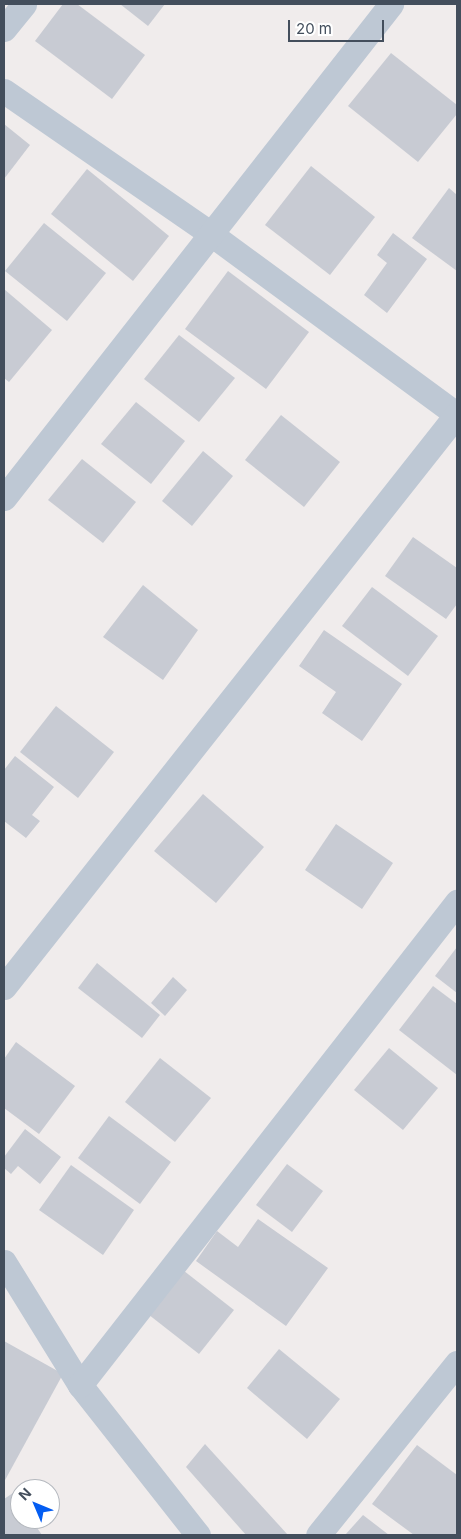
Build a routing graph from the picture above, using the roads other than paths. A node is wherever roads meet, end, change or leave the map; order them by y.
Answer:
1 (24, 4) edge
2 (391, 4) edge
3 (4, 29) edge
4 (4, 91) edge
5 (211, 234) junction
6 (457, 415) edge
7 (4, 498) edge
8 (457, 902) edge
9 (4, 987) edge
10 (4, 1262) edge
11 (457, 1363) edge
12 (80, 1386) junction
13 (198, 1535) edge
14 (318, 1535) edge

1 - 3 street
2 - 5 street
4 - 5 street
5 - 6 street
5 - 7 street
6 - 9 street
8 - 12 street
10 - 12 street
11 - 14 street
12 - 13 street

